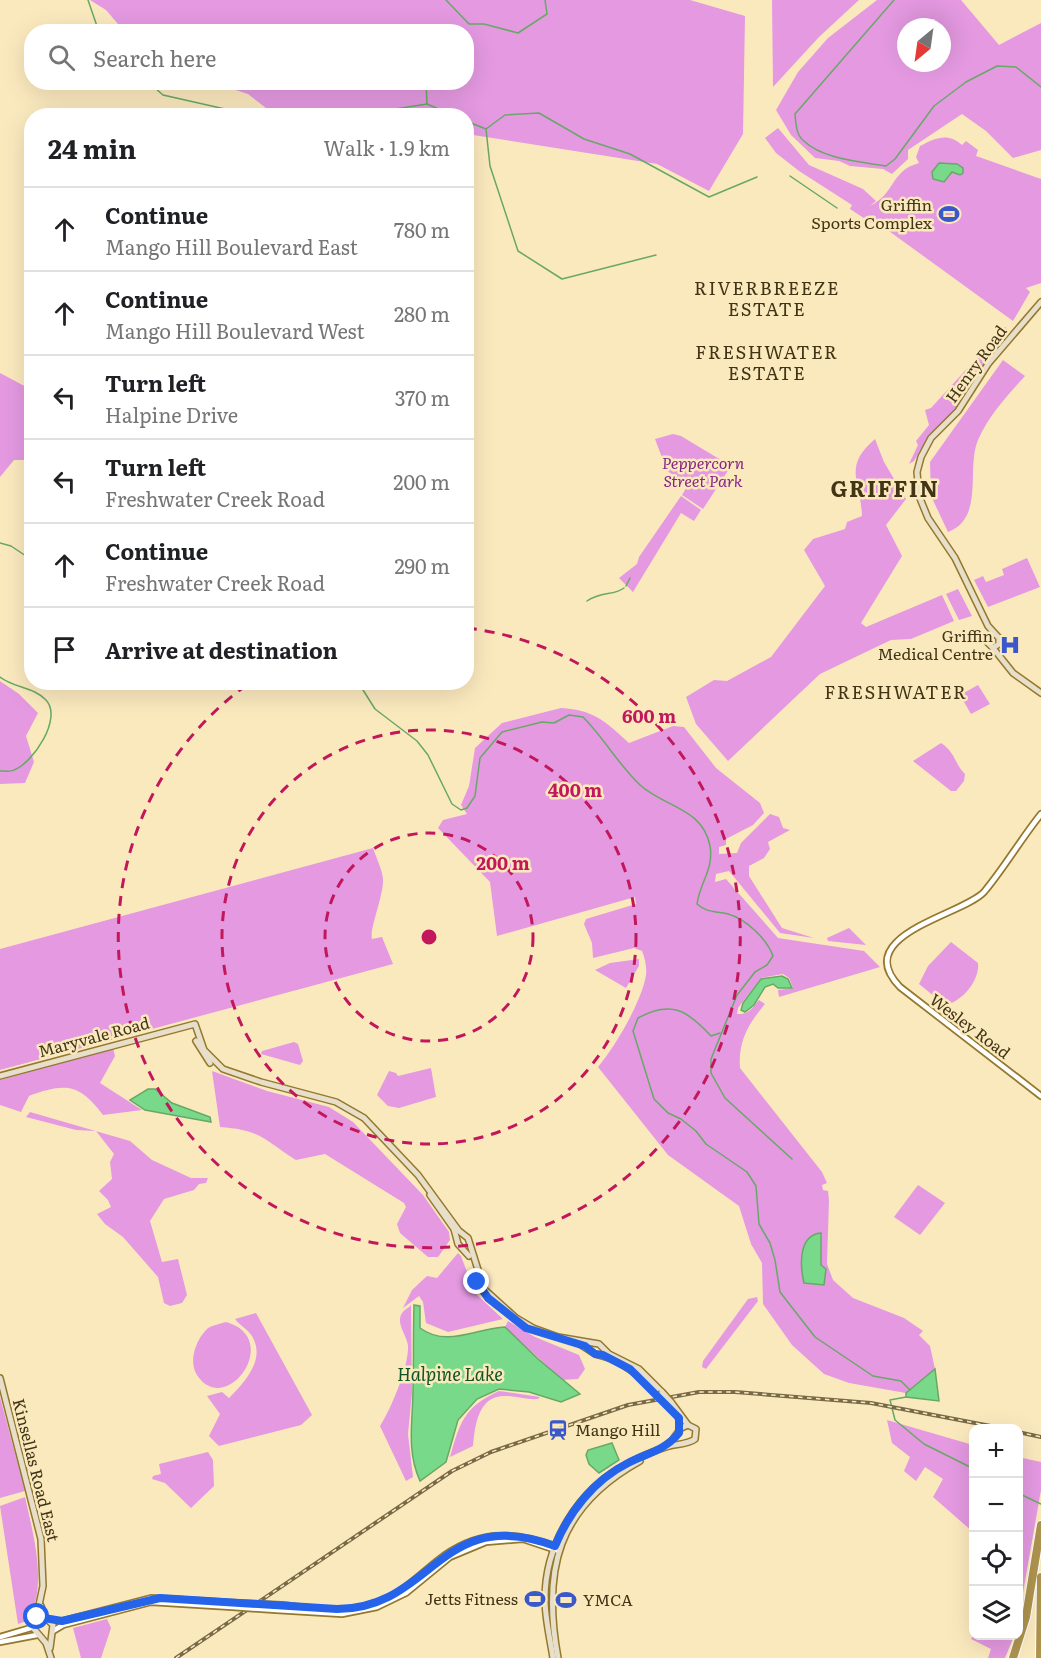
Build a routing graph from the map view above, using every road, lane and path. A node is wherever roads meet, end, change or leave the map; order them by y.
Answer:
1 (1041, 302) edge
2 (978, 606) junction
3 (994, 634) junction
4 (987, 637) junction
5 (999, 644) junction
6 (993, 648) junction
7 (1017, 675) junction
8 (1041, 693) edge
9 (1041, 814) edge
10 (0, 1076) edge
11 (1041, 1096) edge
12 (460, 1236) junction
13 (466, 1245) junction
14 (593, 1348) junction
15 (601, 1352) junction
16 (0, 1378) edge
17 (668, 1402) junction
18 (688, 1425) junction
19 (680, 1430) junction
20 (684, 1441) junction
21 (666, 1447) junction
22 (1041, 1525) edge
23 (557, 1549) junction
24 (425, 1574) junction
25 (1041, 1577) edge
26 (41, 1604) junction
27 (48, 1620) junction
28 (35, 1624) junction
29 (52, 1633) junction
30 (39, 1636) junction
31 (0, 1640) edge
32 (51, 1657) edge
33 (554, 1658) edge
34 (558, 1658) edge
35 (1013, 1658) edge
36 (1040, 1658) edge

1 - 2 main road, Henry Road
2 - 3 main road
2 - 4 main road
3 - 4 main road
3 - 5 main road
4 - 6 main road
5 - 6 main road
5 - 7 main road
6 - 7 main road
7 - 8 main road
9 - 11 street, Wesley Road
10 - 12 main road, Maryvale Road
12 - 13 main road
12 - 13 main road
13 - 14 main road
14 - 15 main road
14 - 15 main road
15 - 17 main road, bridge
16 - 26 main road, Kinsellas Road East
17 - 18 main road
17 - 19 main road
18 - 19 main road
18 - 20 main road
19 - 20 main road
19 - 21 main road
20 - 21 main road
21 - 23 main road
22 - 35 highway
23 - 24 street
23 - 33 main road
23 - 34 main road
24 - 27 street, bridge
24 - 29 street, bridge
25 - 36 highway
26 - 27 main road, Kinsellas Road East
26 - 28 main road, Kinsellas Road East
27 - 28 main road
27 - 29 main road, Kinsellas Road East
28 - 30 main road
28 - 31 street
29 - 30 main road
29 - 32 main road
30 - 31 street
30 - 32 main road

